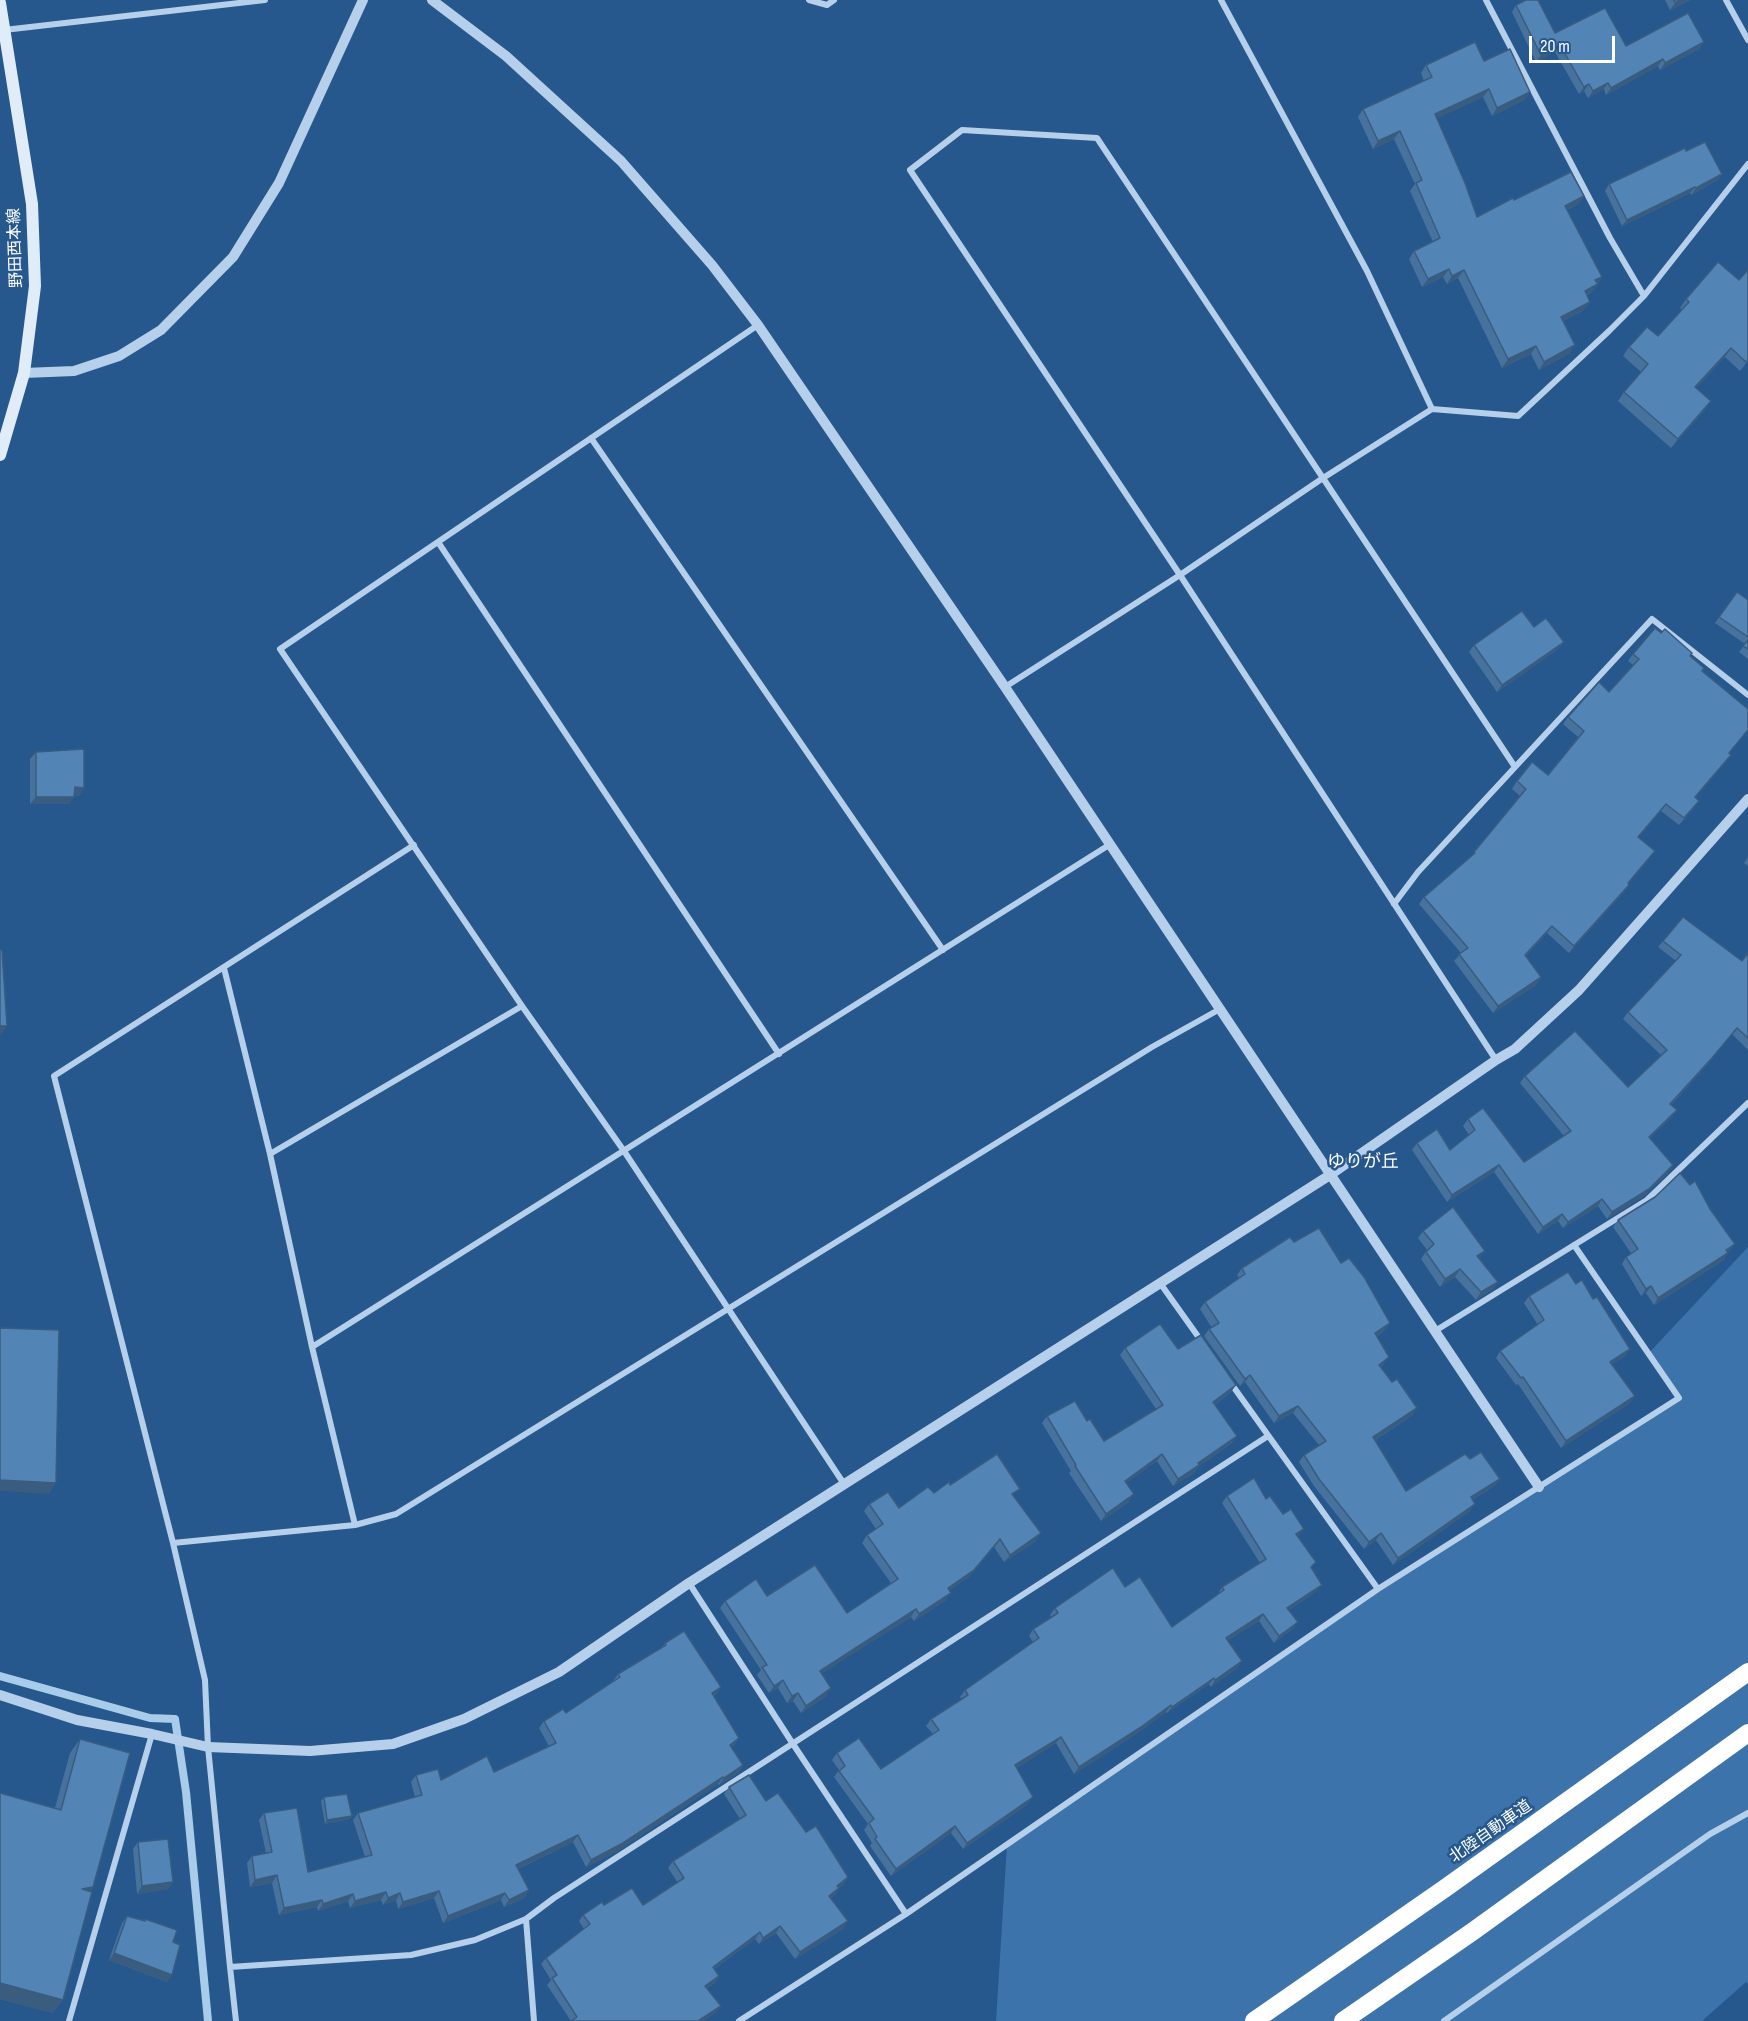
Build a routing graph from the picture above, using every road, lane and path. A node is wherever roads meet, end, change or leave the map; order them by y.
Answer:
1 (265, 0) edge
2 (363, 0) edge
3 (432, 0) edge
4 (809, 0) edge
5 (834, 0) edge
6 (1221, 0) edge
7 (1486, 0) edge
8 (1726, 0) edge
9 (250, 1) edge
10 (0, 3) edge
11 (4, 30) junction
12 (1748, 40) edge
13 (3, 46) edge
14 (1748, 164) edge
15 (1644, 296) junction
16 (758, 325) junction
17 (24, 373) junction
18 (1432, 409) junction
19 (591, 438) junction
20 (0, 455) edge
21 (1323, 478) junction
22 (438, 542) junction
23 (1180, 574) junction
24 (1005, 687) junction
25 (1748, 695) edge
26 (1515, 767) junction
27 (1748, 799) edge
28 (414, 845) junction
29 (1109, 845) junction
30 (1394, 904) junction
31 (943, 950) junction
32 (224, 968) junction
33 (522, 1006) junction
34 (1220, 1009) junction
35 (779, 1054) junction
36 (1496, 1060) junction
37 (1748, 1103) edge
38 (624, 1151) junction
39 (270, 1154) junction
40 (1330, 1175) junction
41 (1574, 1245) junction
42 (1161, 1283) junction
43 (728, 1310) junction
44 (1435, 1331) junction
45 (312, 1347) junction
46 (1208, 1350) edge
47 (1228, 1378) edge
48 (1268, 1436) junction
49 (844, 1484) junction
50 (1539, 1487) junction
51 (355, 1525) junction
52 (173, 1543) junction
53 (690, 1583) junction
54 (1378, 1589) junction
55 (1748, 1672) edge
56 (0, 1695) edge
57 (1748, 1733) edge
58 (156, 1735) junction
59 (793, 1744) junction
60 (204, 1746) junction
61 (1748, 1813) edge
62 (906, 1914) junction
63 (526, 1919) junction
64 (230, 1967) junction
65 (69, 2021) edge
66 (236, 2021) edge
67 (534, 2021) edge
68 (739, 2021) edge
69 (1254, 2021) edge
70 (1343, 2021) edge
71 (1444, 2021) edge

1 - 9 street
2 - 17 street
3 - 16 street
4 - 5 street
6 - 18 street
7 - 15 street
8 - 12 street
9 - 11 street
10 - 11 main road, 野田西本線
11 - 13 main road, 野田西本線
13 - 17 main road, 野田西本線
14 - 15 street
15 - 18 street
16 - 19 street
16 - 24 street
17 - 20 main road, 野田西本線
18 - 21 street
19 - 22 street
19 - 31 street
21 - 23 street
21 - 23 street
21 - 26 street
22 - 28 street
22 - 35 street
23 - 24 street
23 - 30 street
24 - 29 street
25 - 26 street
26 - 30 street
27 - 36 street
28 - 32 street
28 - 33 street
29 - 31 street
29 - 34 street
30 - 36 street
31 - 35 street
32 - 39 street
32 - 52 street
33 - 38 street
33 - 39 street
34 - 40 street
34 - 43 street
35 - 38 street
36 - 40 street
37 - 41 street
38 - 43 street
38 - 45 street
39 - 45 street
40 - 42 street
40 - 44 street
41 - 44 street
41 - 50 street
42 - 46 street
42 - 49 street
43 - 49 street
43 - 51 street
44 - 50 street
45 - 51 street
47 - 48 street
48 - 54 street
48 - 59 street
49 - 53 street
50 - 54 street
51 - 52 street
52 - 60 street
53 - 59 street
53 - 60 street
54 - 62 street
55 - 69 highway, 北陸自動車道
56 - 58 street
57 - 70 highway
58 - 60 street
58 - 65 street
59 - 62 street
59 - 63 street
60 - 64 street
61 - 71 street
62 - 68 street
63 - 64 street
63 - 67 street
64 - 66 street

